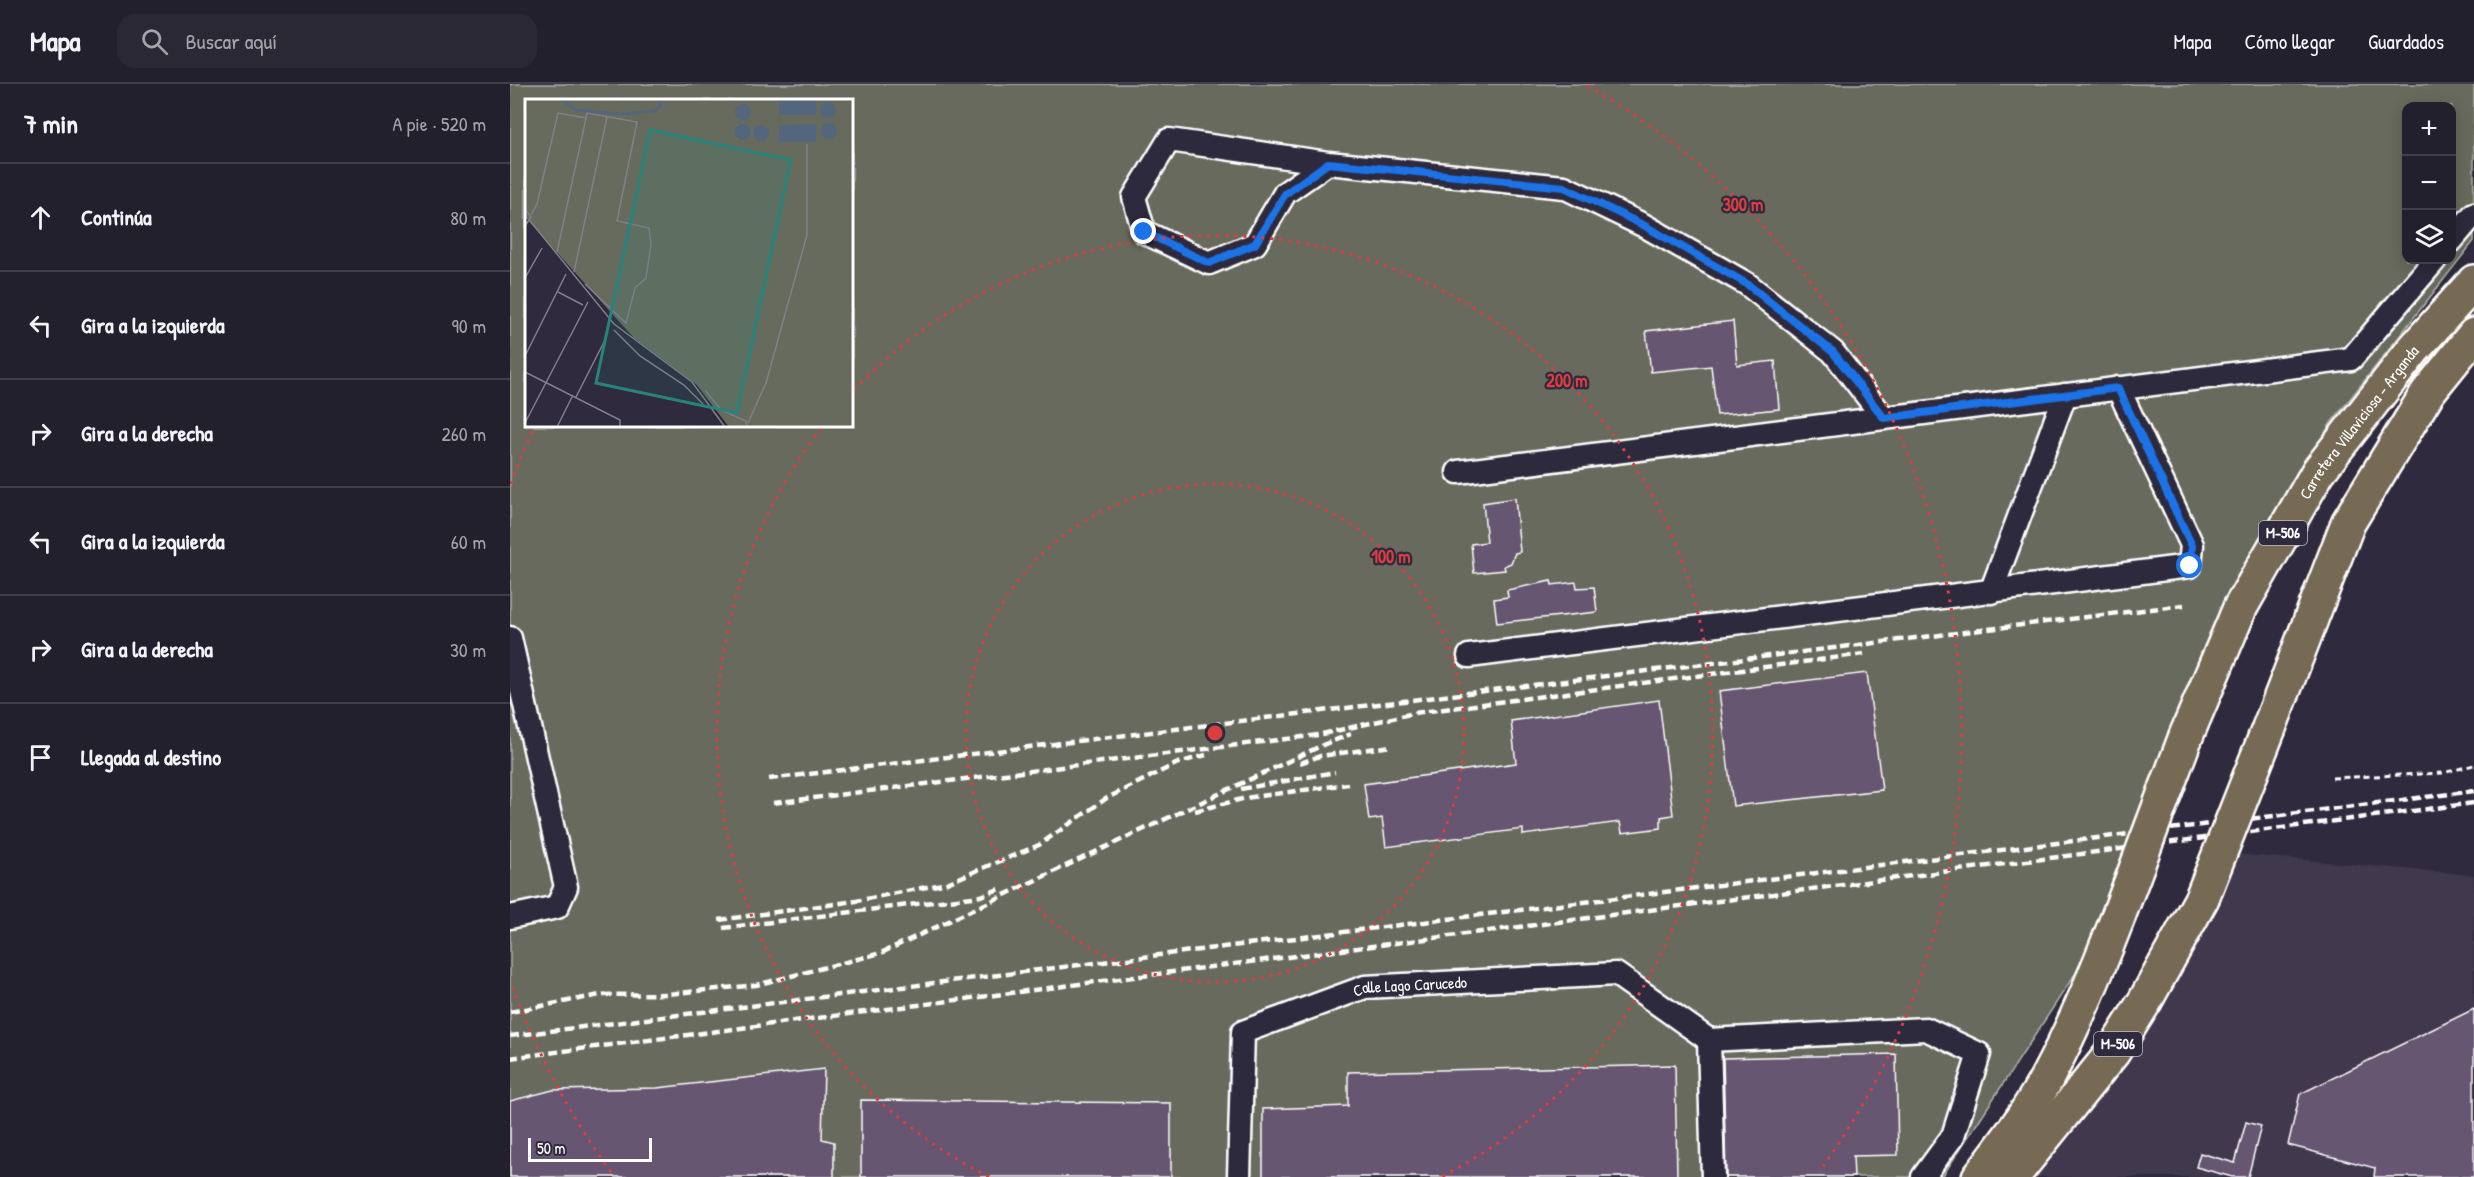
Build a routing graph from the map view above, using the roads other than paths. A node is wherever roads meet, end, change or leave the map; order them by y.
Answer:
1 (1328, 163) junction
2 (2474, 214) edge
3 (2456, 234) edge
4 (2432, 264) edge
5 (2474, 282) edge
6 (2474, 335) edge
7 (2118, 388) junction
8 (2065, 395) junction
9 (1884, 418) junction
10 (1458, 472) dead end
11 (1991, 592) junction
12 (510, 638) edge
13 (1469, 656) dead end
14 (510, 917) edge
15 (1709, 1040) junction
16 (1239, 1177) edge
17 (1713, 1177) edge
18 (1923, 1177) edge
19 (1979, 1177) edge
20 (2012, 1177) edge

1 - 1 street
1 - 9 street
2 - 3 street
4 - 7 street
5 - 19 highway, Carretera Villaviciosa - Arganda / M-506, bridge
6 - 20 highway, M-506, bridge
7 - 8 street
7 - 11 street
8 - 9 street
8 - 11 street
9 - 10 street
11 - 13 street
12 - 14 street
15 - 16 street, Calle Lago Carucedo
15 - 17 street
15 - 18 street

